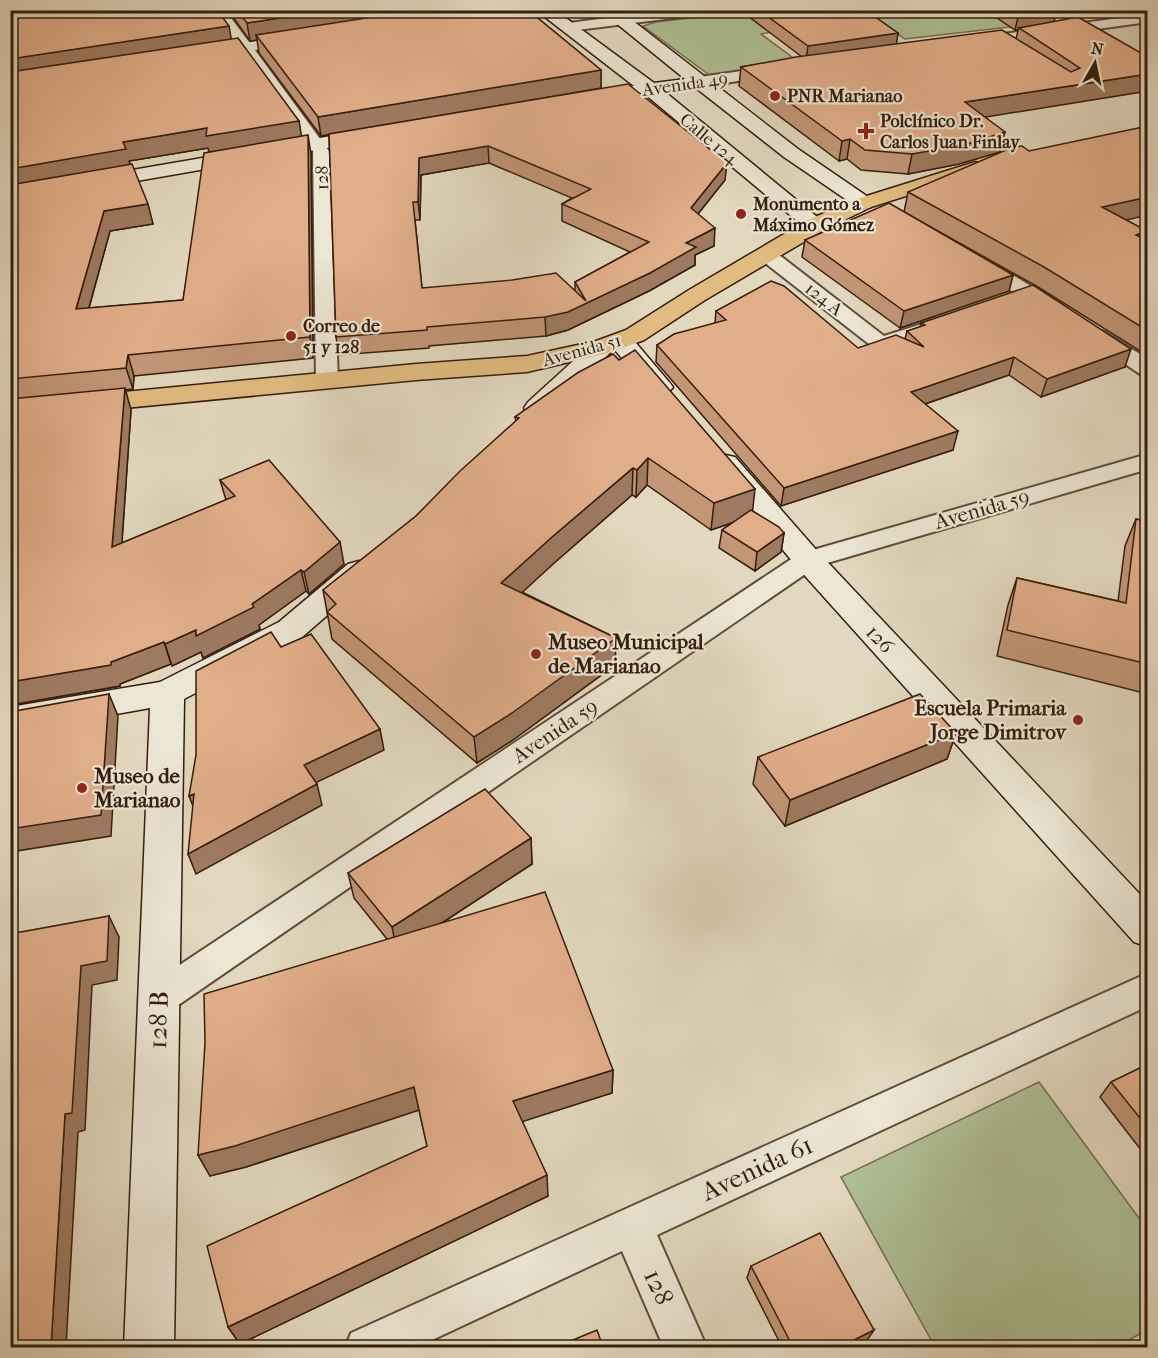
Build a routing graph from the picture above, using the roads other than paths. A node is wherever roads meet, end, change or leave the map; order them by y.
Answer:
1 (218, 10) edge
2 (544, 10) edge
3 (705, 10) edge
4 (615, 15) edge
5 (1048, 15) edge
6 (1148, 18) edge
7 (569, 27) junction
8 (1074, 27) junction
9 (315, 36) edge
10 (1099, 40) edge
11 (959, 44) edge
12 (245, 46) junction
13 (186, 56) edge
14 (794, 68) edge
15 (700, 82) junction
16 (649, 88) junction
17 (571, 101) edge
18 (387, 132) edge
19 (318, 144) junction
20 (992, 163) edge
21 (10, 197) edge
22 (876, 205) junction
23 (816, 225) junction
24 (962, 253) edge
25 (767, 255) junction
26 (1030, 293) junction
27 (1009, 300) edge
28 (966, 315) edge
29 (612, 344) junction
30 (1148, 369) edge
31 (327, 380) junction
32 (673, 402) edge
33 (10, 411) edge
34 (516, 428) edge
35 (710, 446) edge
36 (1148, 461) edge
37 (377, 555) edge
38 (808, 561) junction
39 (167, 693) junction
40 (10, 720) edge
41 (1148, 930) edge
42 (1148, 989) edge
43 (158, 999) junction
44 (632, 1226) junction
45 (149, 1347) edge
46 (366, 1347) edge
47 (686, 1347) edge

1 - 12 street, 128
2 - 7 street, Calle 124
3 - 4 street
4 - 7 street
4 - 15 street, Calle 124
5 - 8 street
6 - 8 street
7 - 16 street, Calle 124
8 - 10 street
8 - 11 street
9 - 12 street
12 - 13 street
12 - 19 street, 128
14 - 15 street, Avenida 49
15 - 16 street, Avenida 49
15 - 22 street, Calle 124
16 - 17 street, Avenida 49
16 - 23 street, Calle 124
18 - 19 street
19 - 21 street
19 - 31 street, 128
20 - 22 main road, Avenida 51
22 - 23 main road, Avenida 51
23 - 25 main road, Avenida 51
24 - 26 street
25 - 28 street, 124 A
25 - 29 main road, Avenida 51
26 - 27 street
26 - 30 street
29 - 31 main road, Avenida 51
29 - 32 street
29 - 34 street
31 - 33 main road, Avenida 51
35 - 38 street, 126
36 - 38 street, Avenida 59
37 - 39 street
38 - 41 street, 126
38 - 43 street, Avenida 59
39 - 40 street
39 - 43 street, 128 B
42 - 44 street, Avenida 61
43 - 45 street, 128 B
44 - 46 street, Avenida 61
44 - 47 street, 128

